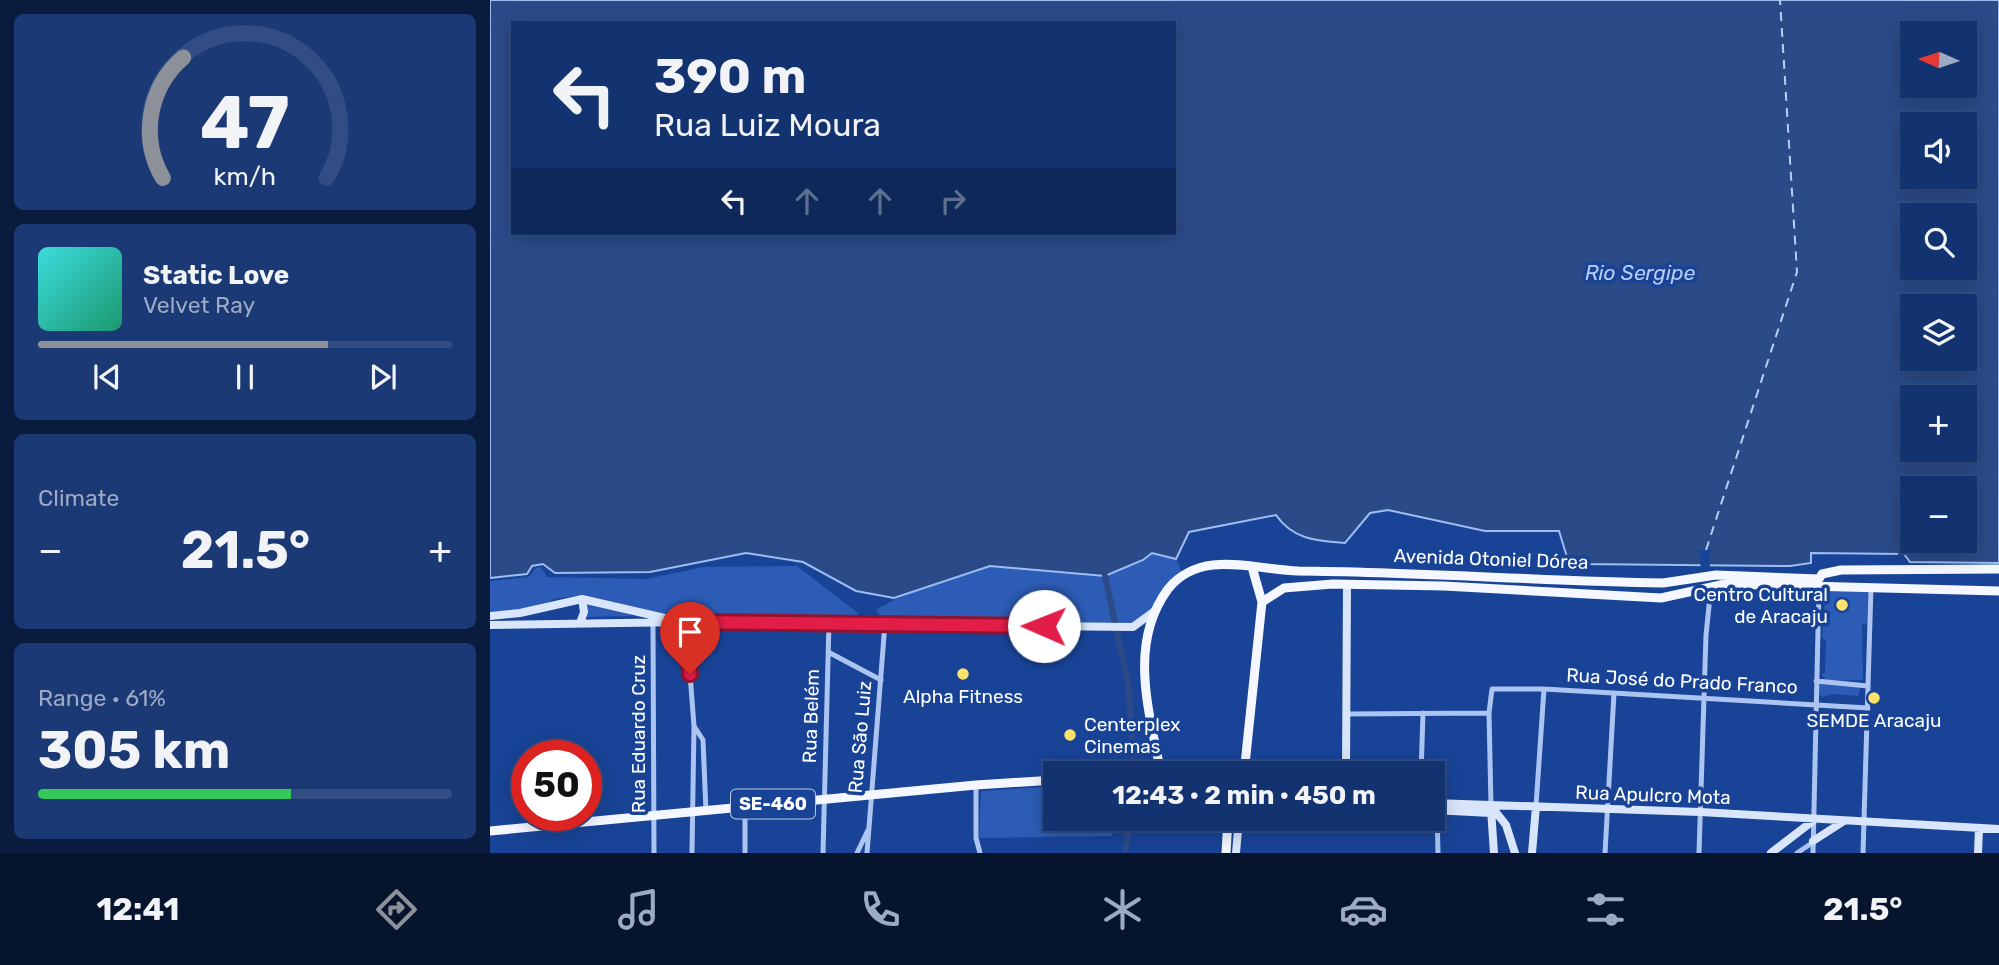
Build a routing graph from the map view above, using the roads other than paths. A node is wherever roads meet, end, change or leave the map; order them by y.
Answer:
1 (1252, 567) junction
2 (1999, 569) edge
3 (1347, 584) junction
4 (1819, 584) junction
5 (1711, 585) junction
6 (1871, 587) junction
7 (1999, 591) edge
8 (582, 600) junction
9 (1262, 602) junction
10 (1156, 609) junction
11 (490, 616) edge
12 (653, 619) junction
13 (684, 622) junction
14 (830, 622) junction
15 (580, 623) junction
16 (885, 623) junction
17 (490, 625) edge
18 (830, 653) junction
19 (881, 680) junction
20 (1816, 681) junction
21 (1868, 686) junction
22 (1544, 689) junction
23 (1614, 693) junction
24 (1703, 697) junction
25 (1815, 704) junction
26 (1868, 708) junction
27 (1423, 713) junction
28 (1489, 713) junction
29 (1346, 714) junction
30 (694, 726) junction
31 (1159, 761) edge
32 (1245, 761) edge
33 (1346, 761) edge
34 (1421, 761) edge
35 (1043, 781) edge
36 (976, 785) junction
37 (872, 794) junction
38 (825, 800) junction
39 (1536, 806) junction
40 (745, 807) junction
41 (1445, 808) edge
42 (1607, 808) junction
43 (1491, 810) junction
44 (706, 811) junction
45 (692, 812) junction
46 (1700, 812) junction
47 (653, 817) junction
48 (1814, 820) junction
49 (1844, 821) junction
50 (1863, 822) junction
51 (869, 827) junction
52 (1979, 828) junction
53 (1999, 829) edge
54 (490, 831) edge
55 (1227, 831) edge
56 (1238, 831) edge
57 (1437, 831) edge
58 (1813, 842) junction
59 (654, 853) edge
60 (692, 853) edge
61 (746, 853) edge
62 (823, 853) edge
63 (857, 853) edge
64 (867, 853) edge
65 (980, 853) edge
66 (1226, 853) edge
67 (1236, 853) edge
68 (1438, 853) edge
69 (1494, 853) edge
70 (1515, 853) edge
71 (1532, 853) edge
72 (1605, 853) edge
73 (1699, 853) edge
74 (1771, 853) edge
75 (1797, 853) edge
76 (1813, 853) edge
77 (1863, 853) edge
78 (1978, 853) edge

1 - 4 main road, Avenida Otoniel Dórea
1 - 9 main road
1 - 10 main road, Avenida Otoniel Dórea
2 - 4 main road
3 - 5 main road, Avenida Otoniel Dórea
3 - 9 main road, Avenida Otoniel Dórea
3 - 29 main road
4 - 5 main road, Avenida Otoniel Dórea
4 - 6 main road
4 - 20 street
5 - 24 street
6 - 7 main road
6 - 21 street
8 - 11 main road
8 - 12 main road
8 - 15 main road
9 - 32 main road
10 - 16 main road
10 - 31 main road
12 - 13 main road
12 - 15 main road
12 - 47 street, Rua Eduardo Cruz
13 - 14 main road
13 - 30 street
14 - 16 main road
14 - 18 street, Rua Belém
15 - 17 main road
16 - 19 street, Rua São Luiz
18 - 19 street
18 - 38 street, Rua Belém
19 - 37 street, Rua São Luiz
20 - 21 street
20 - 25 street
21 - 26 street
22 - 23 street, Rua José do Prado Franco
22 - 28 street, Rua José do Prado Franco
22 - 39 street
23 - 24 street, Rua José do Prado Franco
23 - 42 street
24 - 25 street, Rua José do Prado Franco
24 - 46 street
25 - 26 street, Rua José do Prado Franco
25 - 48 street
26 - 50 street
27 - 28 street
27 - 29 street
27 - 34 street
28 - 43 street
29 - 33 main road
30 - 44 street
30 - 45 street
35 - 36 main road, SE-460
36 - 37 main road, SE-460
36 - 65 street
37 - 38 main road, SE-460
37 - 51 street, Rua São Luiz
38 - 40 main road, SE-460
38 - 62 street, Rua Belém
39 - 42 main road, Rua Apulcro Mota
39 - 43 main road, Rua Apulcro Mota
39 - 71 main road
40 - 44 main road, SE-460
40 - 61 street
41 - 43 main road, Rua Apulcro Mota
42 - 46 main road, Rua Apulcro Mota
42 - 72 street
43 - 69 main road
43 - 70 main road
44 - 45 main road, SE-460
45 - 47 main road, SE-460
45 - 60 street
46 - 48 main road, Rua Apulcro Mota
46 - 73 street
47 - 54 main road, SE-460
47 - 59 street, Rua Eduardo Cruz
48 - 49 main road, Rua Apulcro Mota
48 - 58 street
48 - 74 main road
49 - 50 main road, Rua Apulcro Mota
49 - 58 main road
50 - 52 main road, Rua Apulcro Mota
50 - 77 street
51 - 63 street
51 - 64 street, Rua São Luiz
52 - 53 main road, Rua Apulcro Mota
52 - 78 main road
55 - 66 main road
56 - 67 main road
57 - 68 street
58 - 75 street
58 - 76 street

